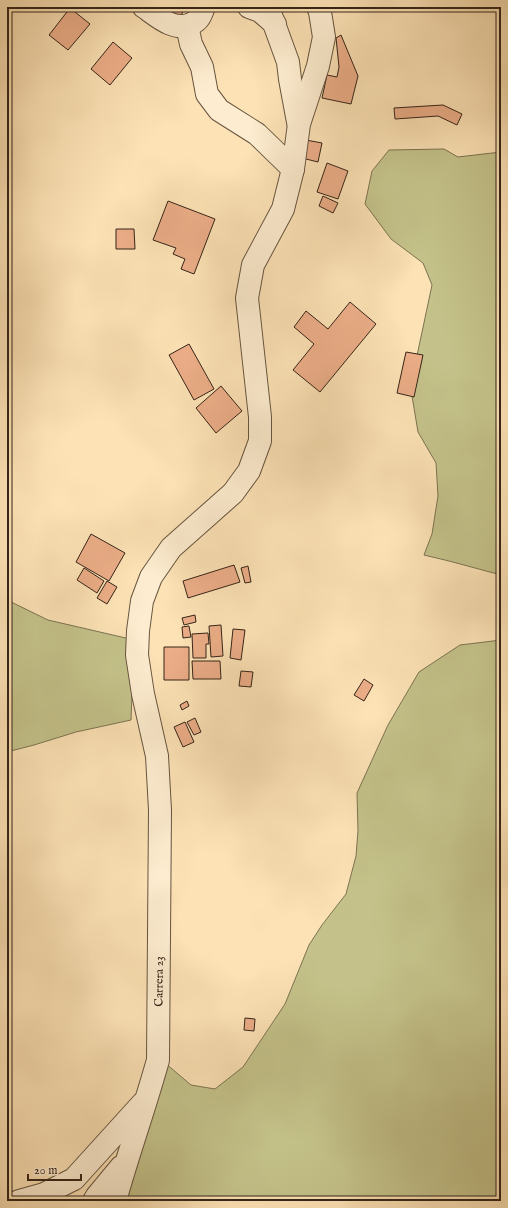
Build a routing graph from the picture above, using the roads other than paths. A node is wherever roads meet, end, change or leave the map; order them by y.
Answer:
1 (144, 7) edge
2 (249, 7) edge
3 (318, 7) edge
4 (200, 15) edge
5 (272, 16) edge
6 (299, 124) junction
7 (293, 169) junction
8 (148, 1098) junction
9 (126, 1161) junction
10 (19, 1201) edge
11 (94, 1201) edge
12 (115, 1201) edge

1 - 4 street
2 - 5 street
3 - 6 street
4 - 7 street
5 - 6 street
6 - 7 street, Carrera 23
7 - 8 street, Carrera 23
8 - 9 street, Carrera 23
8 - 10 street
9 - 11 street
9 - 12 street, Carrera 23

